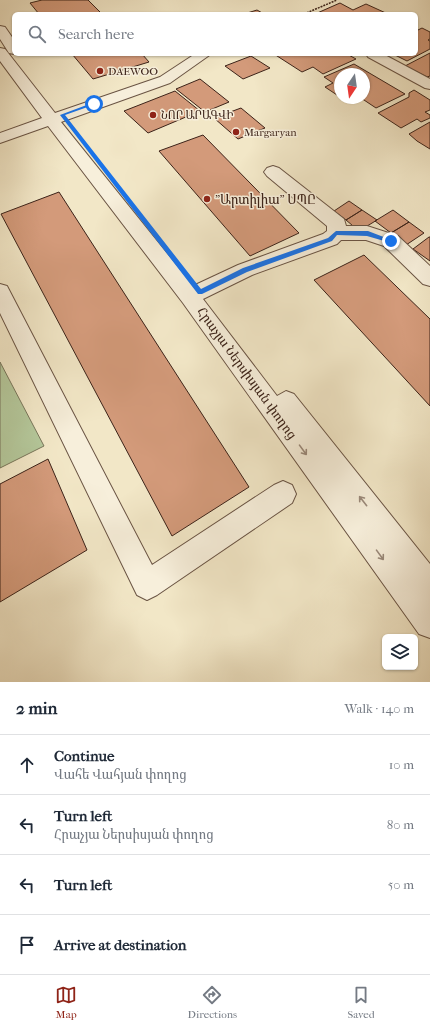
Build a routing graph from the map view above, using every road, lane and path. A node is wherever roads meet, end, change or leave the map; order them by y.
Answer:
1 (337, 0) edge
2 (309, 12) edge
3 (1, 38) edge
4 (12, 48) edge
5 (12, 54) edge
6 (14, 56) edge
7 (18, 56) edge
8 (201, 56) edge
9 (377, 56) edge
10 (430, 85) edge
11 (56, 117) junction
12 (0, 138) edge
13 (273, 172) dead end
14 (336, 233) junction
15 (430, 278) edge
16 (0, 292) edge
17 (200, 292) junction
18 (283, 494) dead end
19 (428, 608) edge

1 - 2 path
3 - 4 street, Հրաչյա Ներսիսյան փողոց
3 - 5 street, Հրաչյա Ներսիսյան փողոց
6 - 11 street, Հրաչյա Ներսիսյան փողոց
7 - 11 street, Հրաչյա Ներսիսյան փողոց
8 - 11 street
9 - 10 street
11 - 12 street
11 - 17 street, Հրաչյա Ներսիսյան փողոց
11 -> 19 street, Հրաչյա Ներսիսյան փողոց
13 - 14 street
14 - 15 street
14 - 17 street
16 - 18 street
19 -> 17 street, Հրաչյա Ներսիսյան փողոց

